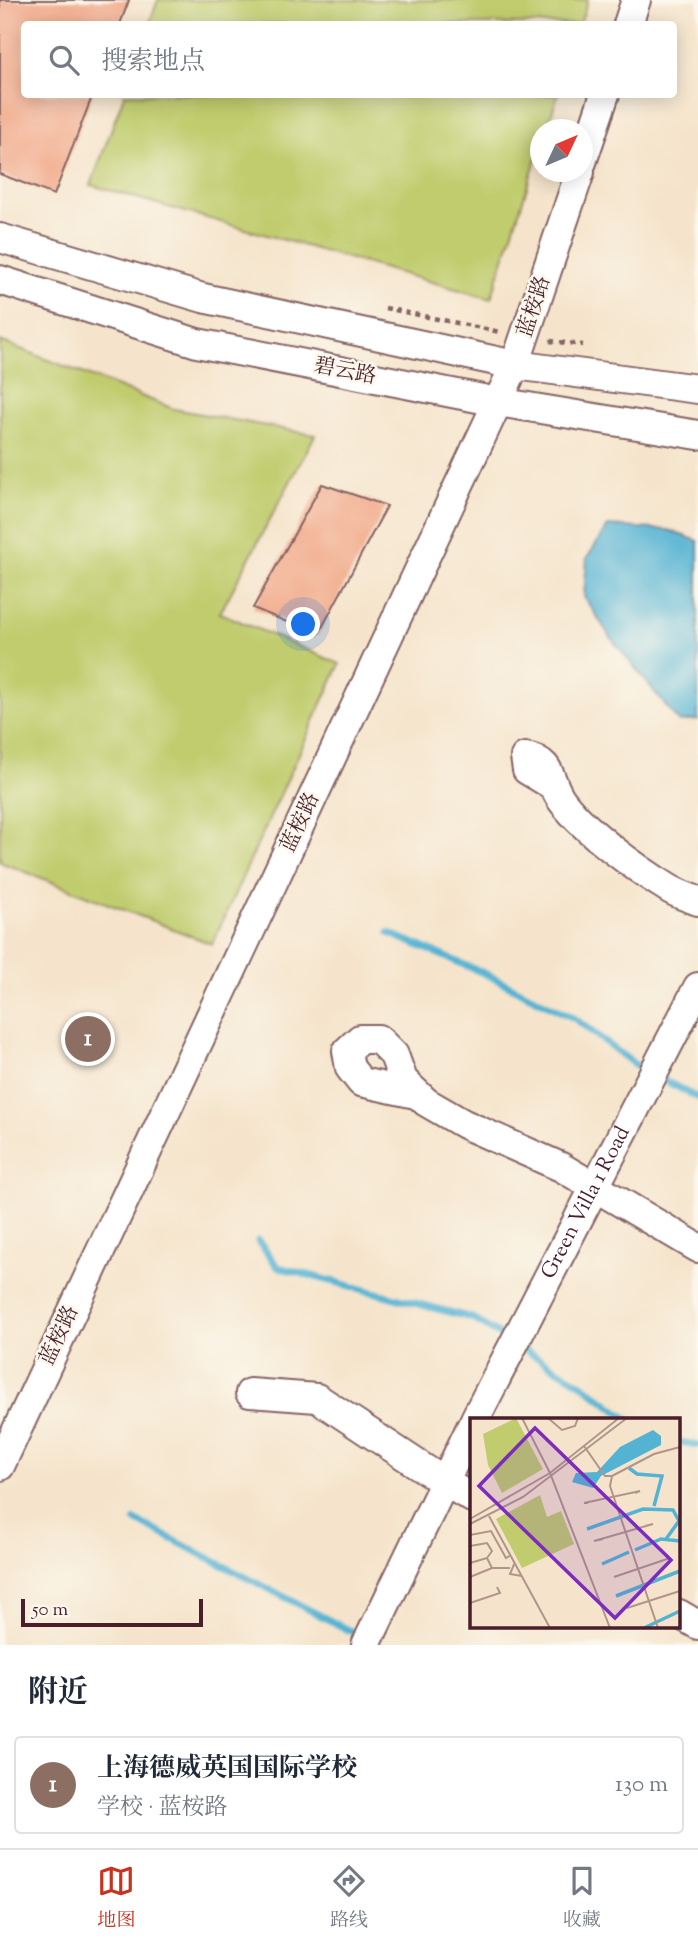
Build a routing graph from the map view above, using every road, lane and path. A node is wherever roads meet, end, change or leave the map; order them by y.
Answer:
1 (636, 0) edge
2 (629, 21) edge
3 (604, 98) edge
4 (593, 131) edge
5 (576, 182) edge
6 (0, 237) edge
7 (0, 280) edge
8 (377, 306) dead end
9 (525, 337) junction
10 (592, 346) dead end
11 (515, 365) junction
12 (698, 389) edge
13 (498, 402) junction
14 (698, 435) edge
15 (552, 785) dead end
16 (698, 901) edge
17 (698, 987) edge
18 (416, 1094) dead end
19 (596, 1186) junction
20 (698, 1248) edge
21 (250, 1393) dead end
22 (476, 1418) edge
23 (470, 1429) edge
24 (0, 1466) edge
25 (443, 1481) junction
26 (470, 1497) edge
27 (680, 1615) edge
28 (698, 1625) edge
29 (366, 1645) edge

1 - 2 street
3 - 4 street
5 - 9 street, 蓝桉路
6 - 11 street, 碧云路
7 - 13 street, 碧云路
8 - 9 path
9 - 10 path
9 - 11 street, 蓝桉路
11 - 12 street, 碧云路
11 - 13 street, 蓝桉路
13 - 14 street, 碧云路
13 - 24 street, 蓝桉路
15 - 16 street
17 - 19 street, Green Villa 1 Road
18 - 19 street
19 - 20 street
19 - 22 street, Green Villa 1 Road
21 - 25 street
23 - 25 street
25 - 26 street
25 - 29 street
27 - 28 street

